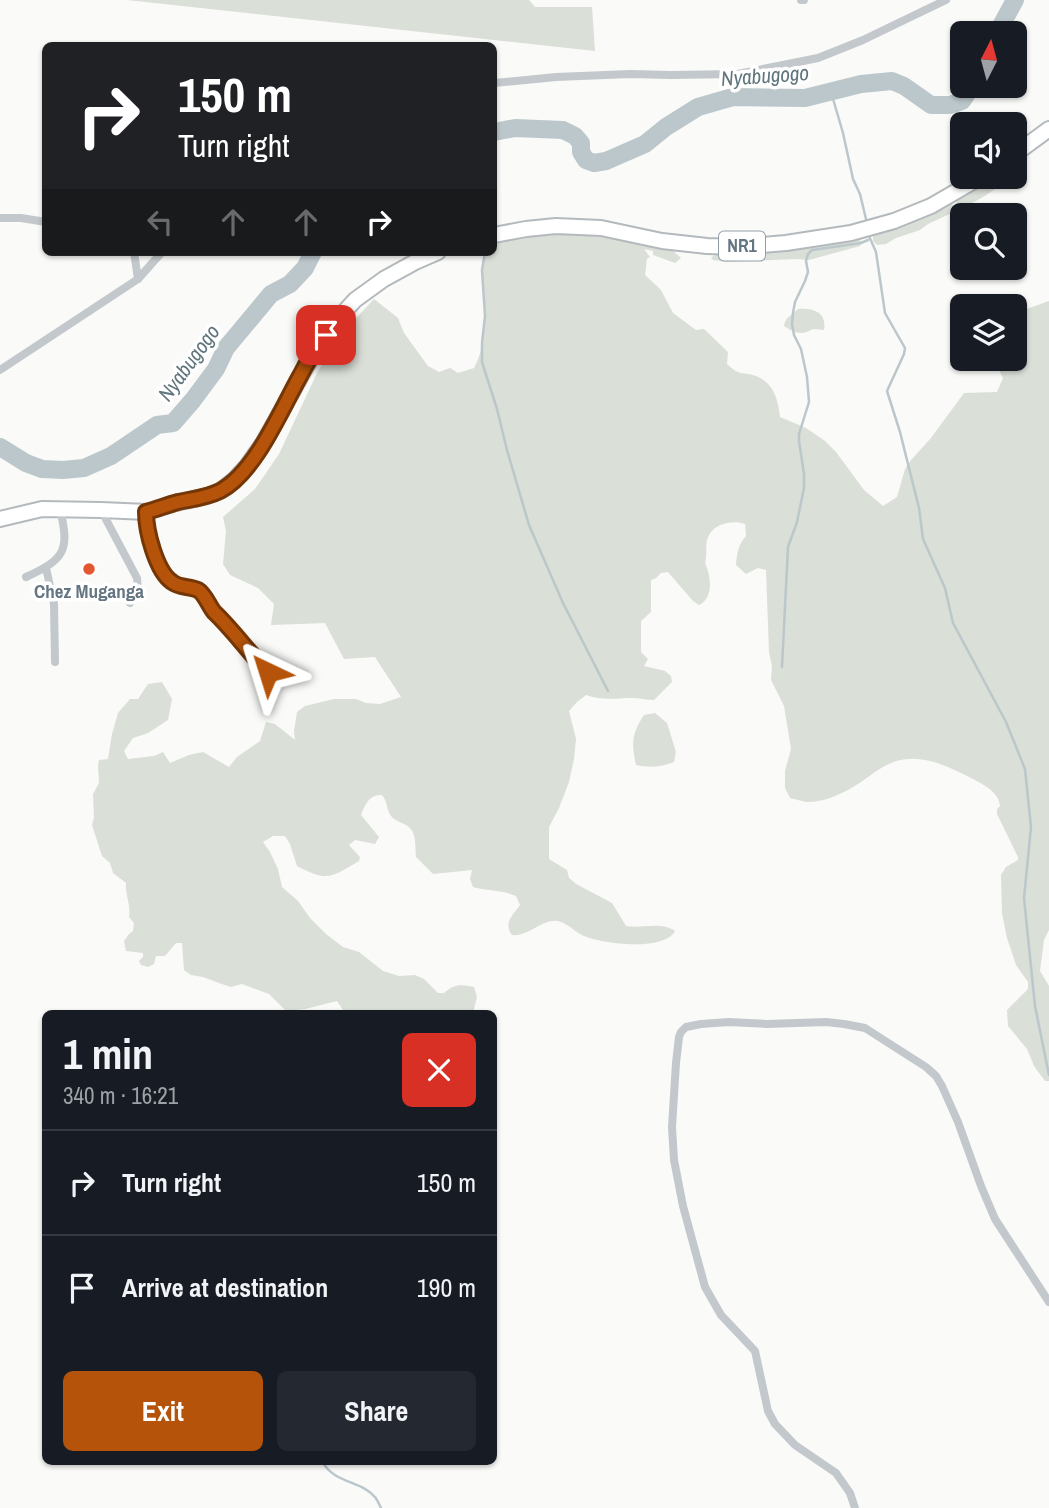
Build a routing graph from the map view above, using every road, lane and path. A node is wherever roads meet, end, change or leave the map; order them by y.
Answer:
1 (946, 0) edge
2 (497, 83) edge
3 (1049, 129) edge
4 (1027, 145) edge
5 (960, 189) edge
6 (0, 218) edge
7 (42, 221) edge
8 (497, 234) edge
9 (135, 256) edge
10 (158, 256) edge
11 (429, 256) edge
12 (138, 279) junction
13 (0, 370) edge
14 (60, 509) junction
15 (101, 510) junction
16 (146, 512) junction
17 (0, 519) edge
18 (47, 568) junction
19 (26, 577) dead end
20 (130, 603) dead end
21 (55, 662) dead end
22 (268, 672) dead end
23 (1049, 1302) edge
24 (855, 1508) edge

1 - 2 street
3 - 4 highway
5 - 8 highway, NR1
6 - 7 street
9 - 12 street
10 - 12 street
11 - 16 highway
12 - 13 street
14 - 15 highway
14 - 17 highway
14 - 18 street
15 - 16 highway
15 - 20 street
16 - 22 street
18 - 19 street
18 - 21 street
23 - 24 street

